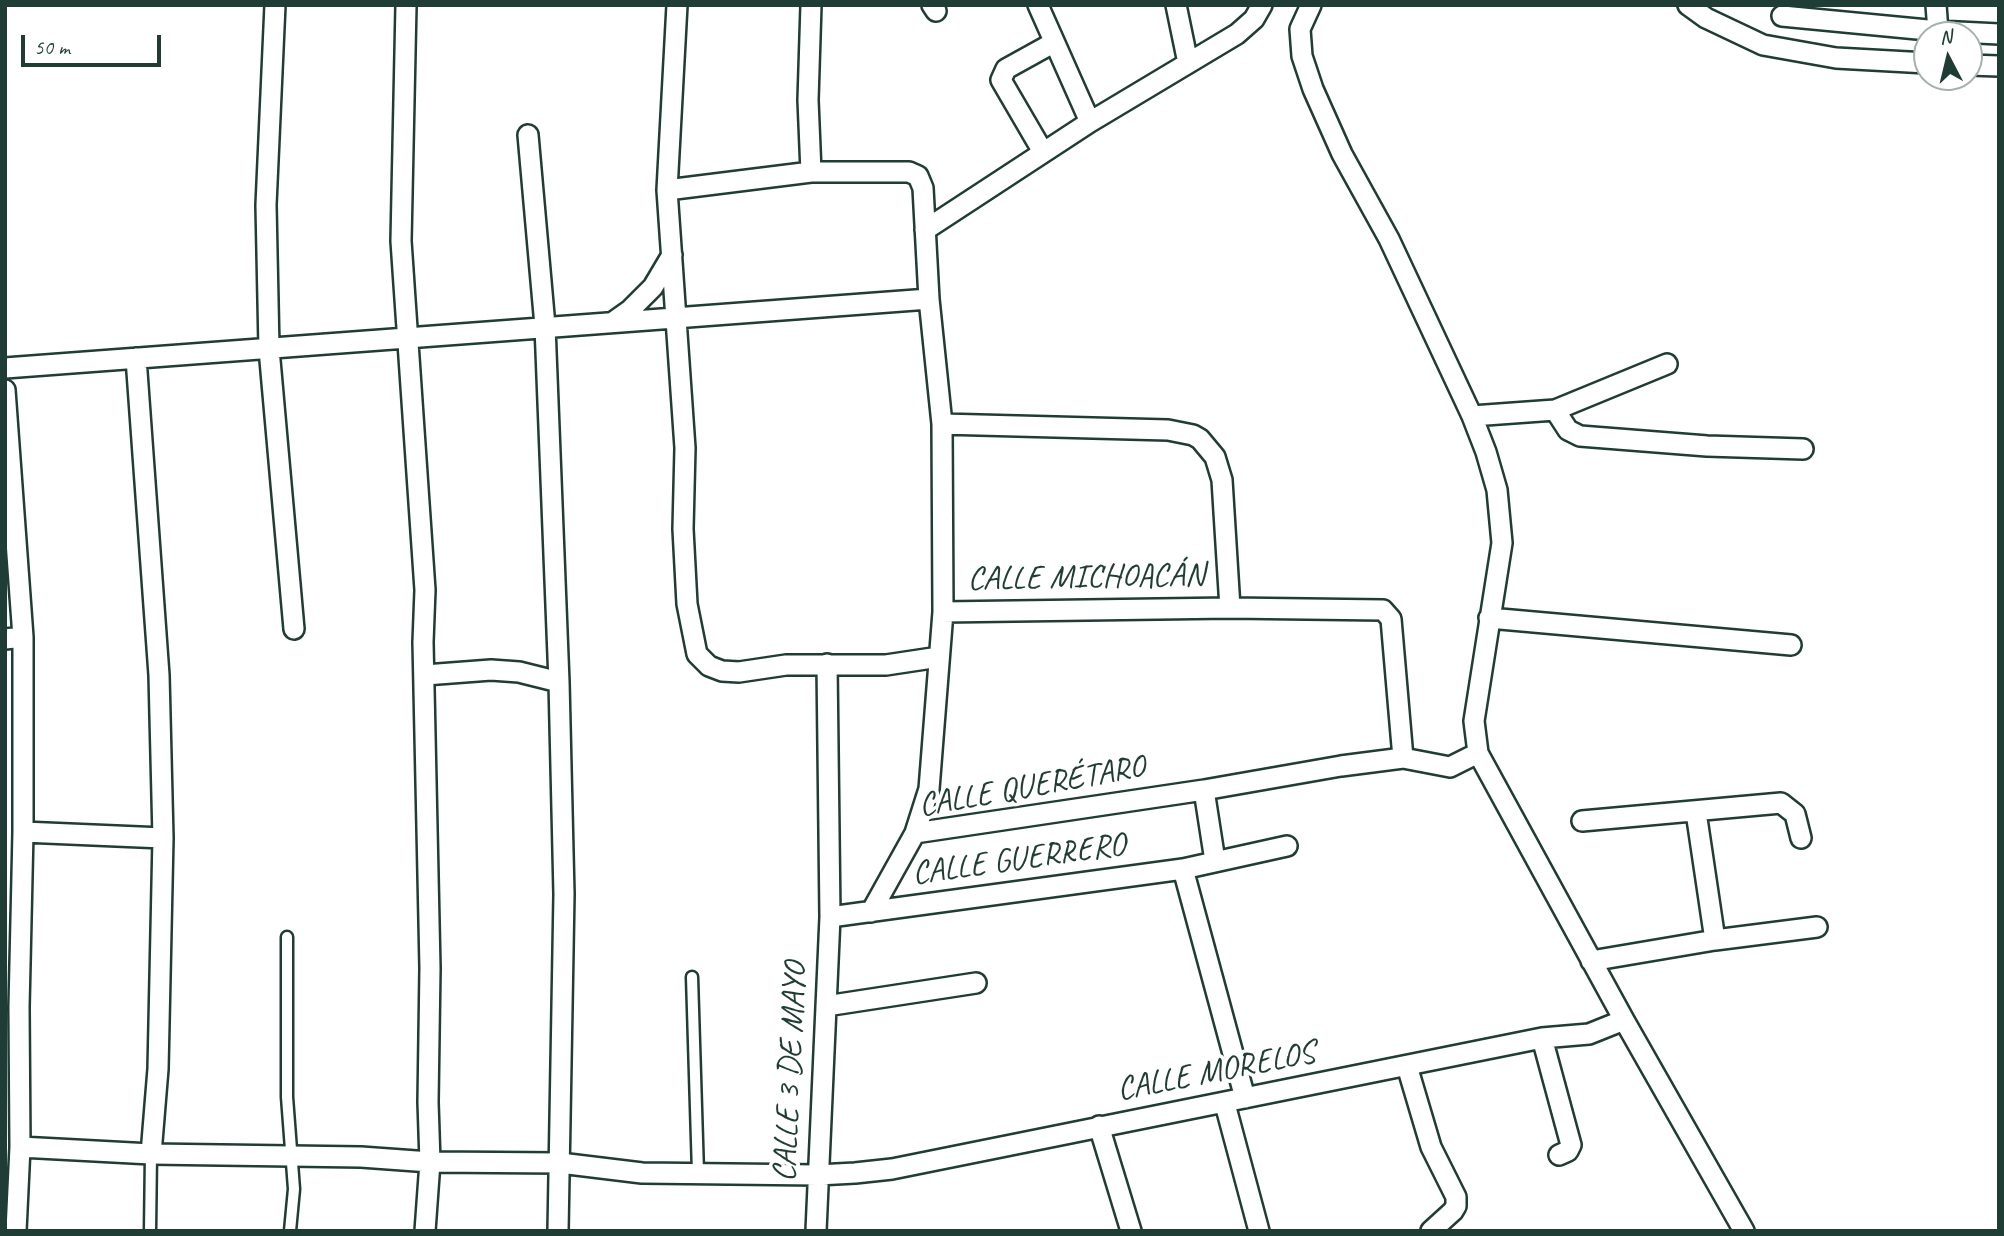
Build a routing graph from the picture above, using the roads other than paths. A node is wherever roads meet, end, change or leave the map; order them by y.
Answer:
1 (275, 5) edge
2 (407, 5) edge
3 (677, 5) edge
4 (811, 5) edge
5 (1038, 5) edge
6 (1176, 5) edge
7 (1262, 5) edge
8 (1311, 5) edge
9 (1688, 5) edge
10 (1782, 16) dead end
11 (1913, 29) edge
12 (1053, 43) junction
13 (1913, 62) edge
14 (1188, 63) junction
15 (1090, 122) junction
16 (528, 135) dead end
17 (1043, 152) junction
18 (811, 172) junction
19 (667, 190) junction
20 (925, 230) junction
21 (672, 256) junction
22 (929, 299) junction
23 (677, 319) junction
24 (613, 321) junction
25 (545, 326) junction
26 (407, 338) junction
27 (269, 349) junction
28 (136, 358) junction
29 (1667, 364) dead end
30 (5, 368) edge
31 (5, 390) edge
32 (1555, 410) junction
33 (1472, 416) junction
34 (942, 424) junction
35 (1803, 449) dead end
36 (10, 506) edge
37 (1230, 608) junction
38 (943, 612) junction
39 (1489, 618) junction
40 (294, 629) dead end
41 (14, 638) edge
42 (1791, 645) dead end
43 (939, 657) junction
44 (827, 664) junction
45 (425, 675) junction
46 (559, 682) junction
47 (1476, 754) junction
48 (1403, 758) junction
49 (1205, 790) junction
50 (1696, 812) junction
51 (1582, 821) dead end
52 (23, 832) junction
53 (915, 833) junction
54 (163, 838) junction
55 (1801, 838) dead end
56 (1287, 846) dead end
57 (1215, 861) junction
58 (1183, 869) junction
59 (871, 912) junction
60 (830, 917) junction
61 (1817, 927) dead end
62 (288, 937) dead end
63 (1716, 940) junction
64 (1591, 961) junction
65 (692, 977) dead end
66 (976, 983) dead end
67 (826, 1006) junction
68 (1620, 1021) junction
69 (1542, 1038) junction
70 (1406, 1066) junction
71 (1245, 1098) junction
72 (1224, 1104) junction
73 (1099, 1126) junction
74 (20, 1147) junction
75 (151, 1154) junction
76 (1559, 1155) dead end
77 (292, 1158) junction
78 (430, 1162) junction
79 (560, 1163) junction
80 (698, 1173) junction
81 (818, 1175) junction
82 (16, 1231) edge
83 (150, 1231) edge
84 (290, 1231) edge
85 (425, 1231) edge
86 (558, 1231) edge
87 (816, 1231) edge
88 (1131, 1231) edge
89 (1259, 1231) edge
90 (1431, 1231) edge
91 (1744, 1231) edge

1 - 27 street
2 - 26 street
3 - 19 street
4 - 18 street
5 - 12 street
6 - 14 street
7 - 14 street
8 - 33 street
9 - 13 street
10 - 11 street
12 - 15 street
12 - 17 street
14 - 15 street
15 - 17 street
16 - 25 street
17 - 20 street
18 - 19 street
18 - 20 street
19 - 21 street
20 - 22 street
21 - 23 street
21 - 24 street
22 - 23 street
22 - 34 street
23 - 24 street
23 - 44 street
24 - 25 street
25 - 26 street
25 - 46 street
26 - 27 street
26 - 45 street
27 - 28 street
27 - 40 street
28 - 30 street
28 - 54 street
29 - 32 street
31 - 36 street
32 - 33 street
32 - 35 street
33 - 39 street
34 - 37 street
34 - 38 street
36 - 41 street
37 - 38 street, CALLE MICHOACÁN
37 - 48 street, CALLE MICHOACÁN
38 - 43 street
39 - 42 street
39 - 47 street
41 - 52 street
43 - 44 street
43 - 53 street
44 - 60 street, CALLE 3 DE MAYO
45 - 46 street
45 - 78 street
46 - 79 street
47 - 48 street, CALLE QUERÉTARO
47 - 64 street
48 - 49 street, CALLE QUERÉTARO
49 - 53 street, CALLE QUERÉTARO
49 - 57 street
50 - 51 street
50 - 55 street
50 - 63 street
52 - 54 street
52 - 74 street
53 - 59 street, CALLE QUERÉTARO
54 - 75 street
56 - 57 street, CALLE GUERRERO
57 - 58 street, CALLE GUERRERO
58 - 59 street, CALLE GUERRERO
58 - 71 street
59 - 60 street, CALLE GUERRERO
60 - 67 street, CALLE 3 DE MAYO
61 - 63 street
62 - 77 lane
63 - 64 street
64 - 68 street
65 - 80 lane
66 - 67 street
67 - 81 street, CALLE 3 DE MAYO
68 - 69 street, CALLE MORELOS
68 - 91 street
69 - 70 street, CALLE MORELOS
69 - 76 street
70 - 71 street, CALLE MORELOS
70 - 90 street
71 - 72 street, CALLE MORELOS
72 - 73 street, CALLE MORELOS
72 - 89 street
73 - 81 street, CALLE MORELOS
73 - 88 street
74 - 75 street, CALLE MORELOS
74 - 82 street
75 - 77 street, CALLE MORELOS
75 - 83 lane
77 - 78 street, CALLE MORELOS
77 - 84 lane
78 - 79 street, CALLE MORELOS
78 - 85 street
79 - 80 street, CALLE MORELOS
79 - 86 street
80 - 81 street, CALLE MORELOS
81 - 87 street, CALLE 3 DE MAYO

